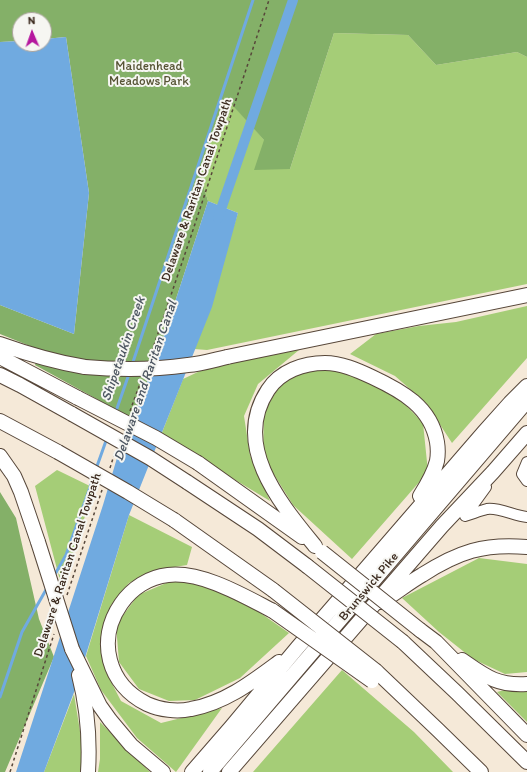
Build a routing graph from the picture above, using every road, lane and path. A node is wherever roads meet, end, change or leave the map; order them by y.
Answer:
1 (269, 0) edge
2 (527, 295) edge
3 (0, 344) edge
4 (0, 357) edge
5 (148, 360) dead end
6 (0, 375) edge
7 (143, 375) dead end
8 (527, 386) edge
9 (527, 401) edge
10 (130, 412) dead end
11 (0, 421) edge
12 (527, 433) edge
13 (117, 448) dead end
14 (0, 456) edge
15 (507, 456) junction
16 (527, 462) edge
17 (110, 469) dead end
18 (527, 481) edge
19 (102, 490) dead end
20 (527, 517) edge
21 (402, 526) junction
22 (527, 547) edge
23 (319, 549) junction
24 (66, 599) dead end
25 (370, 608) junction
26 (56, 629) dead end
27 (436, 642) junction
28 (298, 647) junction
29 (72, 649) junction
30 (374, 676) junction
31 (527, 684) edge
32 (527, 736) edge
33 (524, 758) edge
34 (88, 768) edge
35 (478, 769) edge
36 (10, 772) edge
37 (163, 772) edge
38 (192, 772) edge
39 (210, 772) edge
40 (229, 772) edge

1 - 5 path, Delaware & Raritan Canal Towpath
2 - 3 highway, bridge
4 - 23 highway, bridge
6 - 33 highway, bridge
7 - 10 path
8 - 21 highway
9 - 39 highway, Brunswick Pike
11 - 30 highway, bridge
12 - 15 highway, Brunswick Pike
13 - 17 path, Delaware & Raritan Canal Towpath
14 - 29 highway, bridge
15 - 20 lane
15 - 25 highway, Brunswick Pike
16 - 18 lane
19 - 24 path, Delaware & Raritan Canal Towpath
21 - 23 highway
21 - 28 highway
22 - 25 highway
23 - 27 highway, bridge
25 - 40 highway, Brunswick Pike
26 - 36 path, Delaware & Raritan Canal Towpath
27 - 31 highway
27 - 32 highway
28 - 30 highway, bridge
28 - 38 highway
29 - 34 highway
29 - 37 highway
30 - 35 highway

